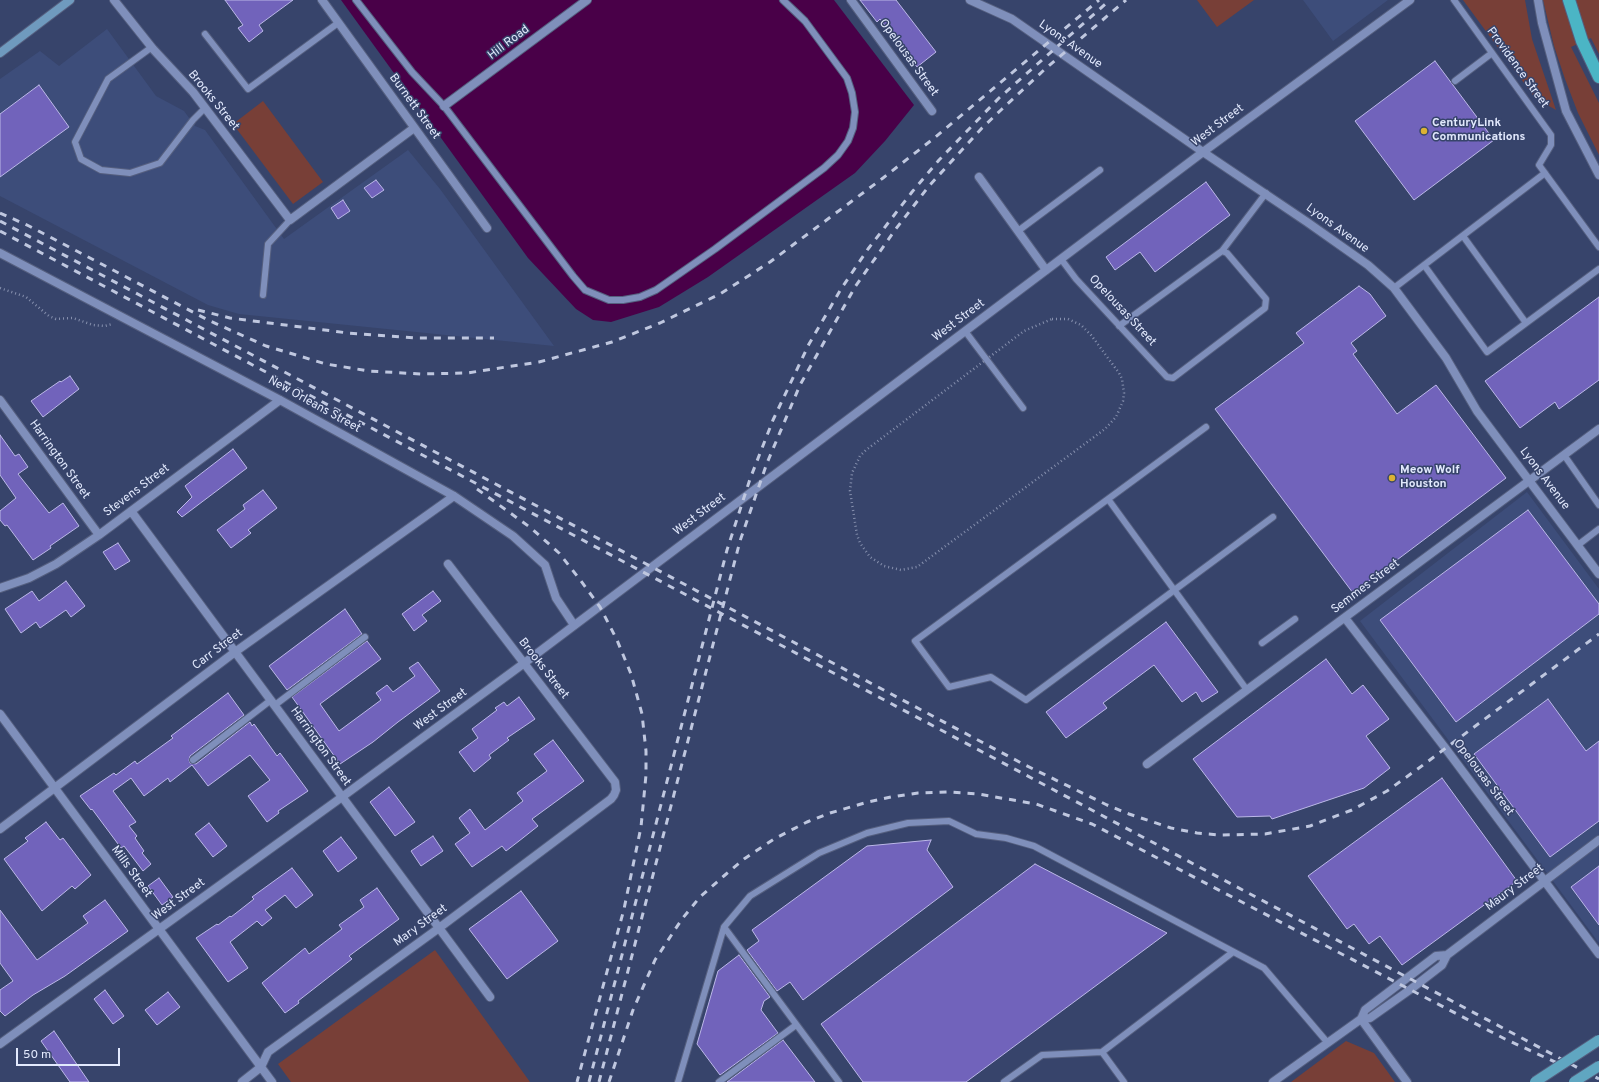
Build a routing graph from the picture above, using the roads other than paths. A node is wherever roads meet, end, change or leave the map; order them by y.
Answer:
1 (70, 0) edge
2 (114, 0) edge
3 (322, 0) edge
4 (356, 0) edge
5 (587, 0) edge
6 (783, 0) edge
7 (851, 0) edge
8 (970, 0) edge
9 (1410, 0) edge
10 (1454, 0) edge
11 (1538, 0) edge
12 (1568, 0) edge
13 (338, 23) junction
14 (205, 34) dead end
15 (152, 47) junction
16 (0, 53) edge
17 (1492, 53) junction
18 (1599, 77) edge
19 (1455, 81) dead end
20 (444, 106) junction
21 (205, 108) junction
22 (932, 111) dead end
23 (414, 128) junction
24 (1203, 152) junction
25 (1100, 170) dead end
26 (1545, 173) junction
27 (1599, 175) edge
28 (979, 177) dead end
29 (1266, 193) junction
30 (290, 220) junction
31 (487, 228) dead end
32 (1018, 231) junction
33 (1463, 236) junction
34 (1599, 247) edge
35 (1222, 251) junction
36 (0, 253) edge
37 (1061, 259) junction
38 (1424, 265) junction
39 (1599, 269) edge
40 (1046, 270) junction
41 (1394, 288) junction
42 (262, 295) dead end
43 (1526, 323) junction
44 (1119, 326) junction
45 (965, 331) junction
46 (0, 400) edge
47 (280, 400) junction
48 (1023, 408) dead end
49 (1206, 427) dead end
50 (1599, 429) edge
51 (1564, 455) junction
52 (1530, 481) junction
53 (454, 496) junction
54 (1108, 499) junction
55 (1599, 505) edge
56 (131, 511) junction
57 (1273, 517) dead end
58 (1599, 529) edge
59 (99, 534) junction
60 (1578, 545) junction
61 (448, 564) dead end
62 (1599, 574) edge
63 (0, 588) edge
64 (1175, 590) junction
65 (1345, 618) junction
66 (1295, 619) dead end
67 (574, 625) junction
68 (365, 637) dead end
69 (1262, 643) dead end
70 (235, 652) junction
71 (523, 664) junction
72 (1247, 690) junction
73 (273, 703) junction
74 (0, 714) edge
75 (193, 760) dead end
76 (1147, 764) dead end
77 (55, 788) junction
78 (616, 790) joint
79 (342, 797) junction
80 (0, 829) edge
81 (1599, 840) edge
82 (1544, 880) junction
83 (724, 927) junction
84 (439, 928) junction
85 (159, 929) junction
86 (1233, 952) junction
87 (1599, 954) edge
88 (490, 996) dead end
89 (1361, 1019) junction
90 (796, 1025) junction
91 (1599, 1040) edge
92 (1327, 1042) junction
93 (0, 1044) edge
94 (1102, 1052) junction
95 (1599, 1066) edge
96 (261, 1067) junction
97 (242, 1082) edge
98 (272, 1082) edge
99 (678, 1082) edge
100 (719, 1082) edge
101 (839, 1082) edge
102 (1004, 1082) edge
103 (1124, 1082) edge
104 (1273, 1082) edge
105 (1407, 1082) edge
106 (1535, 1082) edge
107 (1574, 1082) edge

1 - 16 main road
2 - 15 street, Brooks Street
3 - 13 street, Burnett Street
4 - 20 lane
5 - 20 street, Hill Road
6 - 20 lane
7 - 22 street, Opelousas Street
8 - 24 street, Lyons Avenue
9 - 24 street, West Street
10 - 17 lane, Providence Street
11 - 27 street
12 - 18 highway
13 - 14 lane
13 - 23 street, Burnett Street
15 - 21 street, Brooks Street
15 - 21 lane
17 - 19 lane
17 - 26 lane, Providence Street
21 - 30 street, Brooks Street
23 - 30 street
23 - 31 street, Burnett Street
24 - 29 street, Lyons Avenue
24 - 37 street, West Street
25 - 32 lane
26 - 33 lane
26 - 34 lane
28 - 32 street
29 - 35 lane
29 - 41 street, Lyons Avenue
30 - 42 lane
32 - 40 street
33 - 38 lane
33 - 43 lane
35 - 44 lane
35 - 44 lane, Opelousas Street
36 - 47 street, New Orleans Street
37 - 40 street, West Street
37 - 44 lane, Opelousas Street
38 - 41 lane
38 - 43 lane
39 - 43 lane
40 - 45 street, West Street
41 - 52 street, Lyons Avenue
45 - 48 lane
45 - 67 street, West Street
46 - 59 street, Harrington Street
47 - 53 street, New Orleans Street
47 - 56 street, Stevens Street
49 - 54 lane
50 - 51 street, Semmes Street
51 - 52 street, Semmes Street
51 - 55 lane
52 - 60 street, Lyons Avenue
52 - 65 street, Semmes Street
53 - 67 street, New Orleans Street
53 - 70 street, Carr Street
54 - 64 lane
54 - 64 lane
56 - 59 street, Stevens Street
56 - 70 street, Harrington Street
57 - 64 lane
58 - 60 lane
59 - 63 street, Stevens Street
60 - 62 street, Lyons Avenue
61 - 71 street, Brooks Street
64 - 72 lane
65 - 72 street, Semmes Street
65 - 82 street, Opelousas Street
66 - 69 lane
67 - 71 street, West Street
68 - 73 lane
70 - 73 street, Harrington Street
70 - 77 street, Carr Street
71 - 78 street, Brooks Street
71 - 79 street, West Street
72 - 76 street, Semmes Street
73 - 75 lane
73 - 79 street, Harrington Street
74 - 77 street, Mills Street
77 - 80 street, Carr Street
77 - 85 street, Mills Street
78 - 84 street, Mary Street
79 - 84 street, Harrington Street
79 - 85 street, West Street
81 - 82 street, Maury Street
82 - 87 street, Opelousas Street
82 - 89 street, Maury Street
83 - 86 lane
83 - 90 lane
83 - 99 lane
84 - 88 street, Harrington Street
84 - 96 street, Mary Street
85 - 93 street, West Street
85 - 96 street, Mills Street
86 - 92 lane
86 - 94 lane
89 - 92 street, Maury Street
89 - 105 street
90 - 100 lane
90 - 101 lane
91 - 106 main road, bridge
92 - 104 street, Maury Street
94 - 102 lane
94 - 103 lane
95 - 107 main road, bridge
96 - 97 street, Mary Street
96 - 98 street, Mills Street

